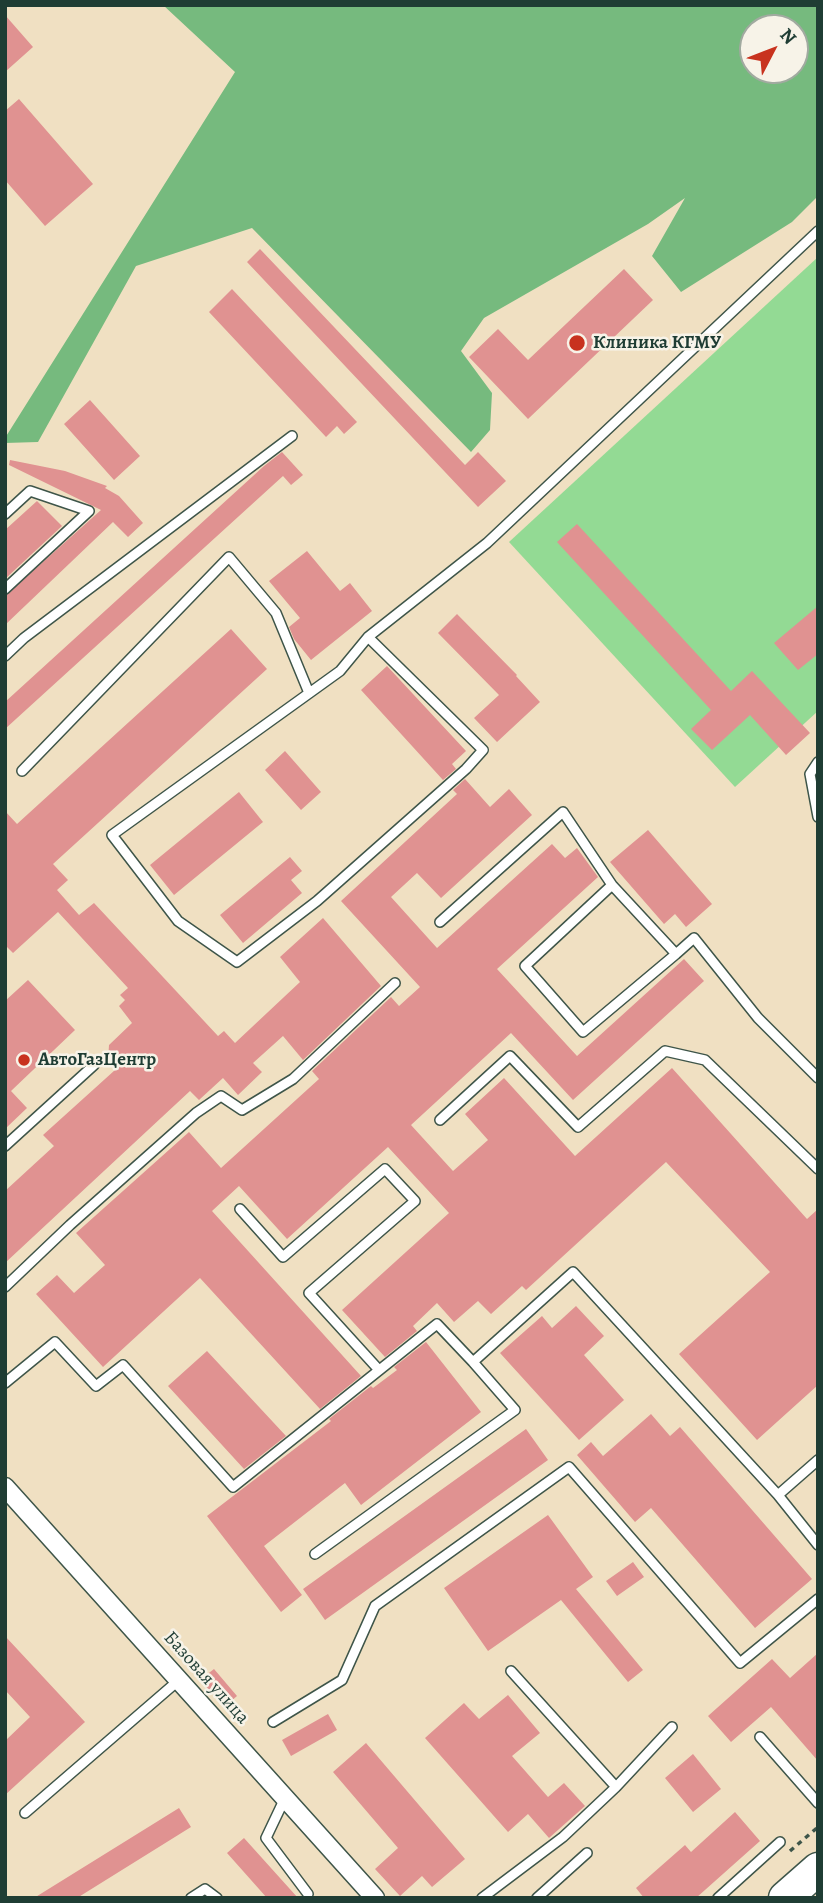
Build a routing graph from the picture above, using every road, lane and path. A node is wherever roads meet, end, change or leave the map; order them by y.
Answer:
1 (818, 232) edge
2 (292, 436) dead end
3 (5, 514) edge
4 (5, 589) edge
5 (368, 637) junction
6 (5, 656) edge
7 (309, 693) junction
8 (818, 762) edge
9 (22, 771) dead end
10 (818, 817) edge
11 (612, 885) junction
12 (440, 922) dead end
13 (676, 954) junction
14 (395, 983) dead end
15 (94, 1065) dead end
16 (818, 1078) edge
17 (440, 1119) dead end
18 (5, 1146) edge
19 (818, 1169) edge
20 (240, 1209) dead end
21 (5, 1287) edge
22 (473, 1363) junction
23 (379, 1370) junction
24 (5, 1383) edge
25 (818, 1460) edge
26 (778, 1495) junction
27 (8, 1497) edge
28 (818, 1545) edge
29 (315, 1554) dead end
30 (818, 1599) edge
31 (511, 1671) dead end
32 (179, 1680) junction
33 (272, 1722) dead end
34 (672, 1727) dead end
35 (760, 1737) dead end
36 (616, 1787) junction
37 (285, 1798) junction
38 (818, 1803) edge
39 (25, 1813) dead end
40 (780, 1842) dead end
41 (587, 1853) dead end
42 (818, 1869) edge
43 (308, 1894) dead end
44 (191, 1898) edge
45 (217, 1898) edge
46 (375, 1898) edge
47 (482, 1898) edge
48 (537, 1898) edge
49 (718, 1898) edge
50 (785, 1898) edge

1 - 5 lane
2 - 6 lane
3 - 4 lane
5 - 7 lane
5 - 7 lane
7 - 9 lane
8 - 10 lane
11 - 12 lane
11 - 13 lane
11 - 13 lane
13 - 16 lane
14 - 21 lane
15 - 18 lane
17 - 19 lane
20 - 23 lane
22 - 23 lane
22 - 26 lane
22 - 29 lane
23 - 24 lane
25 - 26 lane
26 - 28 lane
27 - 32 street, Базовая улица
30 - 33 lane
31 - 36 lane
32 - 37 street, Базовая улица
32 - 39 lane
34 - 36 lane
35 - 38 lane
36 - 47 lane
37 - 43 lane
37 - 46 street, Базовая улица
40 - 49 lane
41 - 48 lane
42 - 50 highway
44 - 45 lane

